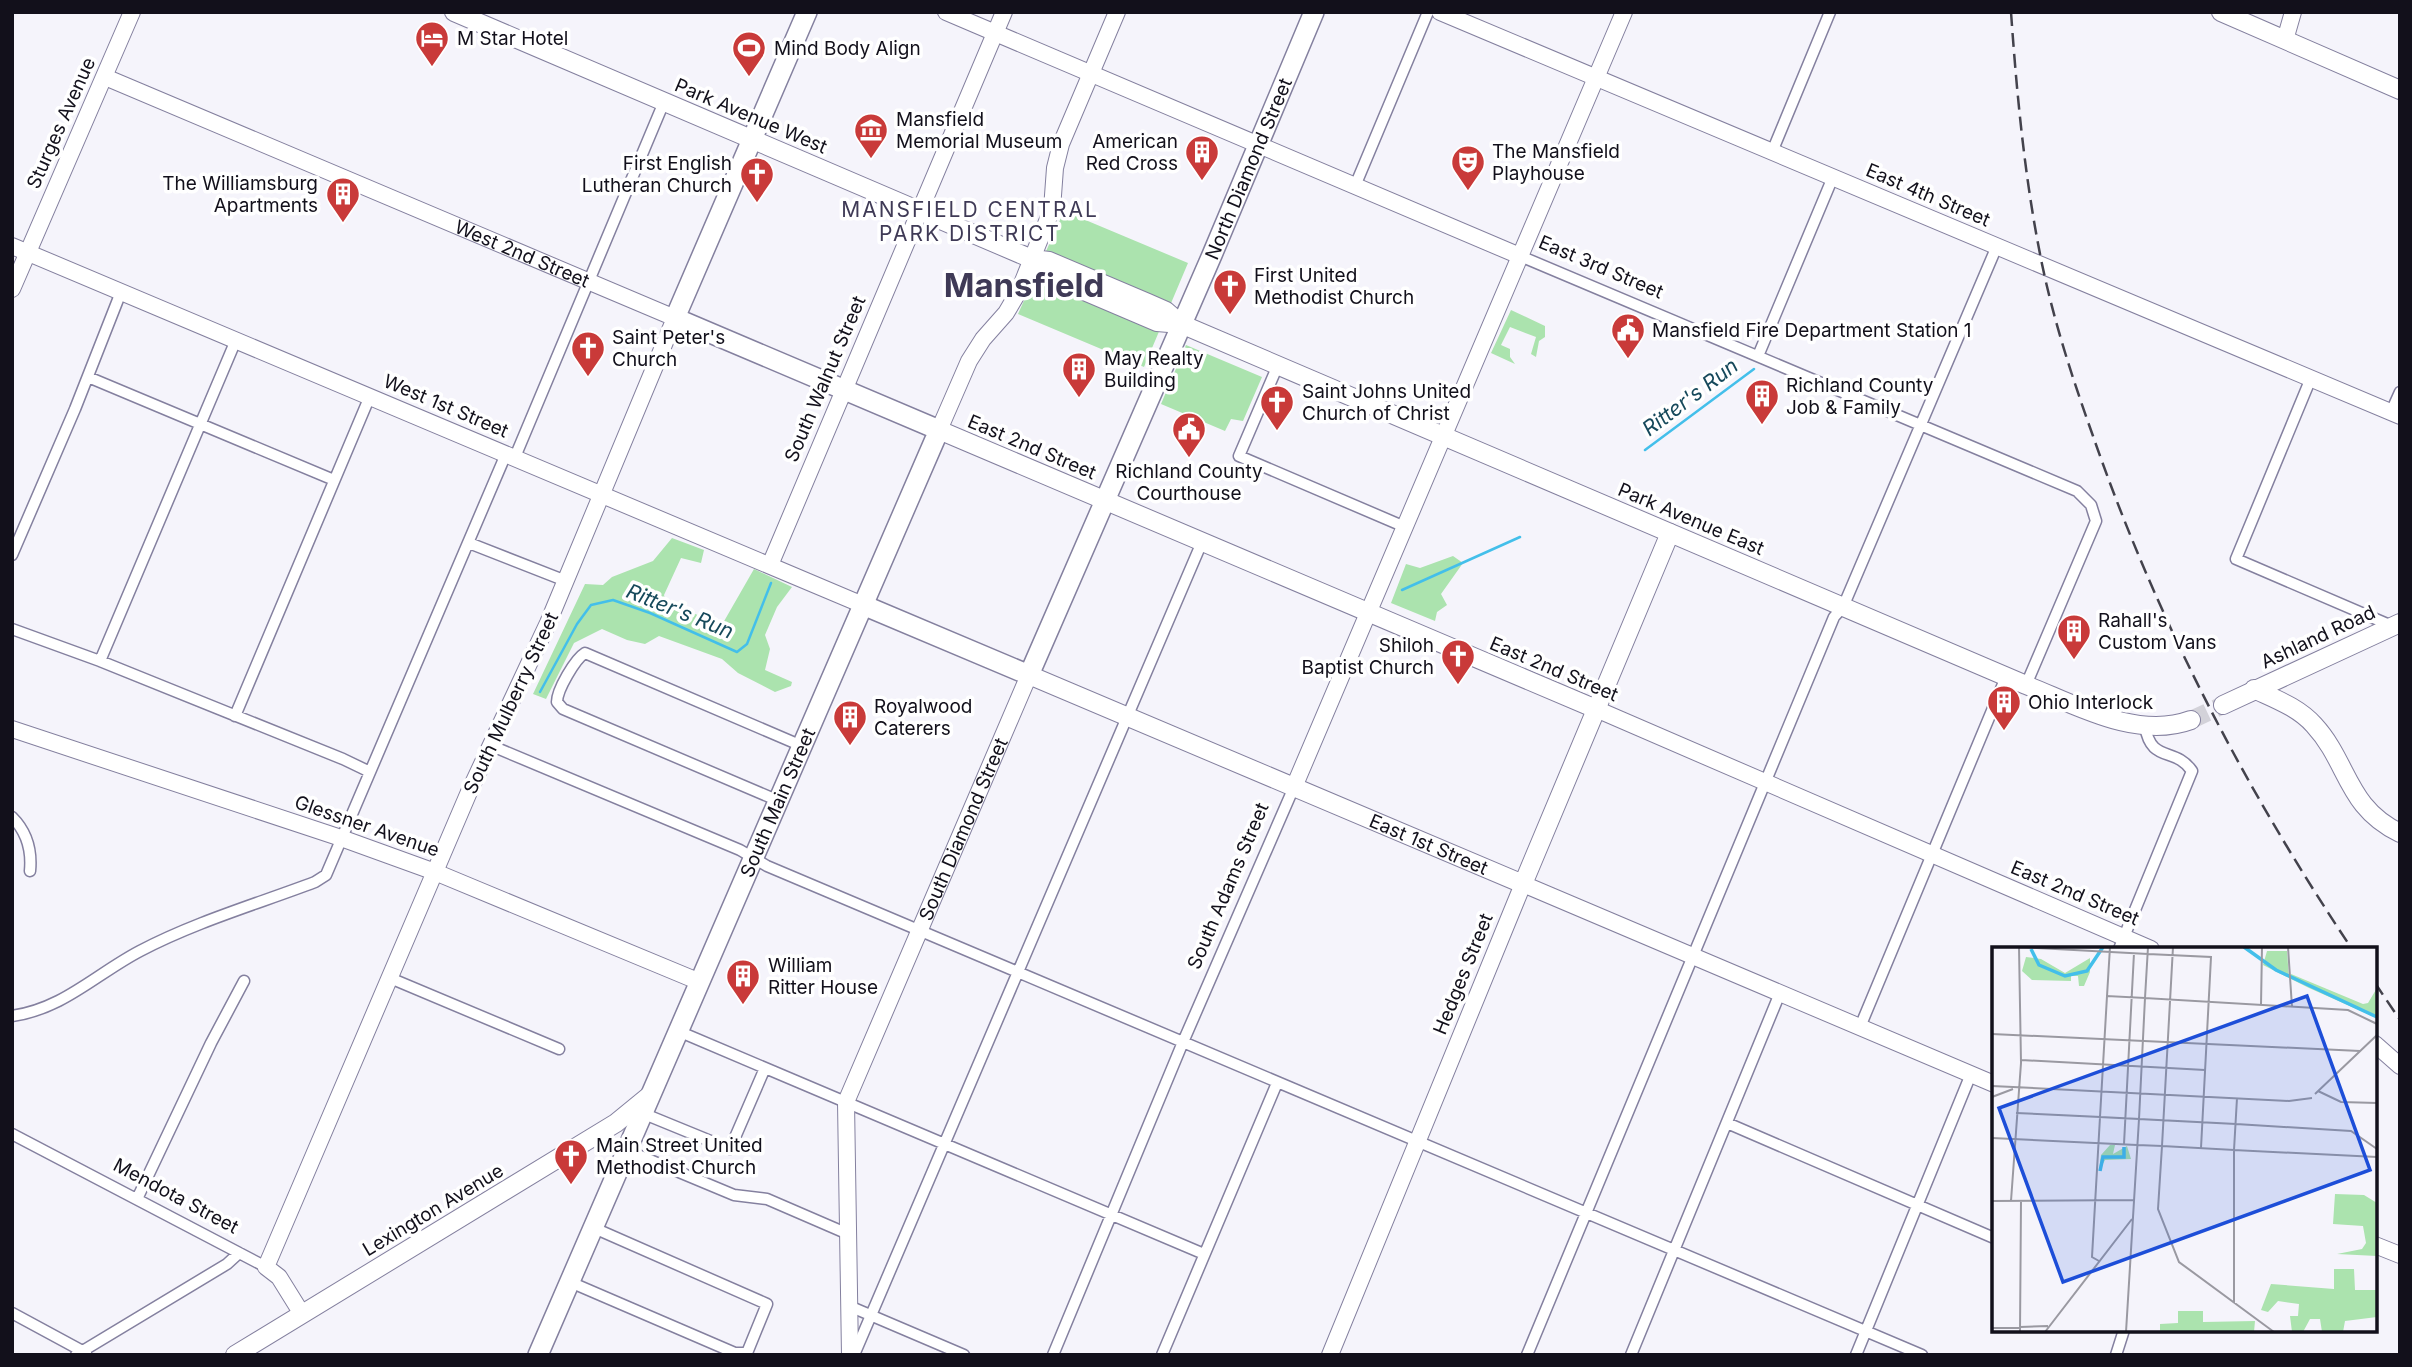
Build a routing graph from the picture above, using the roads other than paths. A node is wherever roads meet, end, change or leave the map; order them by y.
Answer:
1 (132, 12) edge
2 (454, 12) edge
3 (807, 12) edge
4 (946, 12) edge
5 (1004, 12) edge
6 (1116, 12) edge
7 (1314, 12) edge
8 (1428, 12) edge
9 (1440, 12) edge
10 (1624, 12) edge
11 (1830, 12) edge
12 (2221, 12) edge
13 (2293, 12) edge
14 (995, 33) junction
15 (2285, 40) junction
16 (1091, 73) junction
17 (105, 77) junction
18 (1596, 78) junction
19 (2400, 90) edge
20 (664, 102) junction
21 (752, 138) junction
22 (1259, 145) junction
23 (1772, 152) junction
24 (1833, 177) junction
25 (1355, 186) junction
26 (920, 211) junction
27 (12, 246) edge
28 (1997, 246) junction
29 (28, 253) junction
30 (1520, 256) junction
31 (1031, 259) junction
32 (588, 281) junction
33 (12, 289) edge
34 (121, 292) junction
35 (675, 318) junction
36 (1181, 324) junction
37 (236, 340) junction
38 (1758, 356) junction
39 (1278, 365) junction
40 (88, 377) junction
41 (2311, 378) junction
42 (843, 389) junction
43 (2400, 392) edge
44 (370, 396) junction
45 (2395, 414) edge
46 (202, 424) junction
47 (1921, 424) junction
48 (939, 430) junction
49 (1444, 436) junction
50 (510, 456) junction
51 (334, 480) junction
52 (602, 494) junction
53 (1106, 501) junction
54 (1405, 527) junction
55 (1670, 533) junction
56 (1202, 542) junction
57 (469, 543) junction
58 (12, 555) edge
59 (770, 565) junction
60 (566, 581) junction
61 (863, 605) junction
62 (1843, 607) junction
63 (1368, 613) junction
64 (2396, 625) edge
65 (12, 629) edge
66 (100, 661) junction
67 (1029, 675) junction
68 (2006, 677) junction
69 (2026, 685) junction
70 (2254, 690) junction
71 (2223, 705) tunnel mouth
72 (1596, 709) junction
73 (235, 716) junction
74 (1127, 716) junction
75 (2191, 720) tunnel mouth
76 (2145, 726) junction
77 (12, 729) edge
78 (492, 746) junction
79 (802, 746) junction
80 (370, 772) junction
81 (1763, 782) junction
82 (1294, 787) junction
83 (779, 801) junction
84 (16, 821) edge
85 (2400, 833) edge
86 (341, 838) junction
87 (1932, 854) junction
88 (754, 859) junction
89 (30, 871) dead end
90 (435, 872) junction
91 (1523, 884) junction
92 (919, 931) junction
93 (2121, 943) edge
94 (2141, 947) edge
95 (1692, 956) junction
96 (1017, 972) junction
97 (390, 978) junction
98 (244, 981) dead end
99 (700, 982) junction
100 (1780, 993) junction
101 (12, 1016) edge
102 (1860, 1027) junction
103 (678, 1031) junction
104 (1183, 1042) junction
105 (2377, 1046) edge
106 (559, 1049) dead end
107 (2400, 1066) edge
108 (765, 1068) junction
109 (1971, 1074) junction
110 (1277, 1083) junction
111 (1992, 1083) edge
112 (846, 1102) junction
113 (646, 1104) junction
114 (1727, 1124) junction
115 (12, 1134) edge
116 (1417, 1142) junction
117 (944, 1144) junction
118 (626, 1150) junction
119 (137, 1199) junction
120 (1918, 1205) junction
121 (1585, 1212) junction
122 (1111, 1215) junction
123 (594, 1228) junction
124 (848, 1234) junction
125 (1992, 1237) edge
126 (2377, 1246) edge
127 (1675, 1250) junction
128 (239, 1253) junction
129 (1204, 1254) junction
130 (2400, 1255) edge
131 (266, 1267) junction
132 (570, 1282) junction
133 (849, 1306) junction
134 (12, 1313) edge
135 (302, 1314) junction
136 (871, 1315) junction
137 (1866, 1330) junction
138 (2123, 1332) edge
139 (83, 1353) edge
140 (734, 1354) edge
141 (751, 1354) edge
142 (235, 1355) edge
143 (538, 1355) edge
144 (852, 1355) edge
145 (964, 1355) edge
146 (1053, 1355) edge
147 (1162, 1355) edge
148 (1329, 1355) edge
149 (1527, 1355) edge
150 (1631, 1355) edge
151 (1856, 1355) edge
152 (1922, 1355) edge
153 (2116, 1355) edge

1 - 17 street, Sturges Avenue
2 - 20 main road, Park Avenue West
3 - 21 highway, South Mulberry Street
4 - 14 street, East 3rd Street
5 - 14 street, South Walnut Street
6 - 16 street, South Main Street
7 - 22 highway, North Diamond Street
8 - 25 street
9 - 18 street, East 4th Street
10 - 18 street, South Adams Street
11 - 23 street
12 - 15 main road
13 - 15 street
14 - 16 street, East 3rd Street
14 - 26 street, South Walnut Street
15 - 19 main road
16 - 22 street, East 3rd Street
16 - 31 street, South Main Street
17 - 29 street, Sturges Avenue
17 - 32 street, West 2nd Street
18 - 23 street, East 4th Street
18 - 30 street, South Adams Street
20 - 21 main road, Park Avenue West
20 - 32 street
21 - 26 main road, Park Avenue West
21 - 35 highway, South Mulberry Street
22 - 25 street, East 3rd Street
22 - 36 highway, North Diamond Street
23 - 24 street, East 4th Street
24 - 28 street, East 4th Street
24 - 38 street
25 - 30 street, East 3rd Street
26 - 31 main road, Park Avenue West
26 - 42 street, South Walnut Street
27 - 29 street, West 1st Street
28 - 41 street, East 4th Street
28 - 47 street
29 - 33 street, Sturges Avenue
29 - 34 street, West 1st Street
30 - 38 street, East 3rd Street
30 - 49 street, South Adams Street
31 - 36 main road, Park Avenue East
31 - 48 street, South Main Street
32 - 35 street, West 2nd Street
32 - 50 street
34 - 37 street, West 1st Street
34 - 40 street
35 - 42 highway, West 2nd Street
35 - 52 street, South Mulberry Street
36 - 39 main road, Park Avenue East
36 - 53 highway, South Diamond Street
37 - 44 street, West 1st Street
37 - 46 street
38 - 47 street, East 3rd Street
39 - 49 main road, Park Avenue East
39 - 54 street
40 - 46 street
40 - 58 street
41 - 45 street, East 4th Street
41 - 64 street
42 - 48 highway, West 2nd Street
42 - 59 street, South Walnut Street
43 - 45 street
44 - 50 street, West 1st Street
44 - 51 street
46 - 51 street
46 - 66 street
47 - 62 street
47 - 69 street, East 3rd Street
48 - 53 main road, East 2nd Street
48 - 61 highway, South Main Street
49 - 54 street, South Adams Street
49 - 55 main road, Park Avenue East
50 - 52 street, West 1st Street
50 - 57 street
51 - 73 street
52 - 59 street, West 1st Street
52 - 60 street, South Mulberry Street
53 - 56 main road, East 2nd Street
53 - 67 highway, South Diamond Street
54 - 63 street, South Adams Street
55 - 62 main road, Park Avenue East
55 - 72 main road, Hedges Street
56 - 63 main road, East 2nd Street
56 - 74 street
57 - 60 street
57 - 80 street
59 - 61 street, West 1st Street
60 - 78 street, South Mulberry Street
61 - 67 highway, East 1st Street
61 - 79 highway, South Main Street
62 - 68 main road, Park Avenue East
62 - 81 street
63 - 72 main road, East 2nd Street
63 - 82 street, South Adams Street
64 - 70 main road, Ashland Road
65 - 66 street
66 - 73 street
67 - 74 main road, East 1st Street
67 - 92 street, South Diamond Street
68 - 69 main road, Park Avenue East
68 - 87 street
69 - 76 main road, Park Avenue East
70 - 71 main road
70 - 85 main road
72 - 81 street, East 2nd Street
72 - 91 main road, Hedges Street
73 - 80 street
74 - 82 main road, East 1st Street
74 - 96 street
75 - 76 main road, Park Avenue East
76 - 93 street
77 - 86 street, Glessner Avenue
78 - 88 street
78 - 90 street, South Mulberry Street
79 - 83 highway, South Main Street
79 - 83 street
80 - 86 street
81 - 87 street, East 2nd Street
81 - 95 street
82 - 91 main road, East 1st Street
82 - 104 street, South Adams Street
83 - 88 highway, South Main Street
84 - 89 street
86 - 90 street, Glessner Avenue
86 - 101 street
87 - 93 street, East 2nd Street
87 - 102 street
88 - 92 street
88 - 99 highway, South Main Street
90 - 97 street, South Mulberry Street
90 - 99 street, Glessner Avenue
91 - 95 street, East 1st Street
91 - 116 street, Hedges Street
92 - 96 street
92 - 112 street, South Diamond Street
93 - 94 street, East 2nd Street
95 - 100 street, East 1st Street
95 - 121 street
96 - 104 street
96 - 117 street
97 - 106 street
97 - 131 street, South Mulberry Street
98 - 119 street
99 - 103 highway, South Main Street
100 - 102 street, East 1st Street
100 - 114 street
102 - 109 street, East 1st Street
103 - 108 street
103 - 113 highway, South Main Street
104 - 110 street
104 - 122 street, South Adams Street
105 - 107 street
108 - 112 street
108 - 113 street
109 - 111 street, East 1st Street
109 - 120 street
110 - 116 street
110 - 129 street
112 - 117 street
112 - 124 street, South Diamond Street
113 - 118 highway, South Main Street
113 - 135 main road, Lexington Avenue
114 - 120 street
114 - 127 street
115 - 119 street, Mendota Street
116 - 121 street
116 - 148 street, Hedges Street
117 - 122 street
117 - 136 street
118 - 123 highway, South Main Street
118 - 124 street
119 - 128 street, Mendota Street
120 - 125 street
120 - 137 street
121 - 127 street
121 - 149 street
122 - 129 street
122 - 146 street, South Adams Street
123 - 132 highway, South Main Street
123 - 141 street
124 - 133 street, South Diamond Street
126 - 130 street
127 - 137 street
127 - 150 street
128 - 131 street, Mendota Street
128 - 139 street
129 - 147 street
131 - 135 street, Mendota Street
132 - 140 street
132 - 143 highway, South Main Street
133 - 136 street
133 - 144 street, South Diamond Street
134 - 139 street
135 - 142 main road, Lexington Avenue
136 - 144 street
136 - 145 street
137 - 151 street
137 - 152 street
138 - 153 street
140 - 141 street

